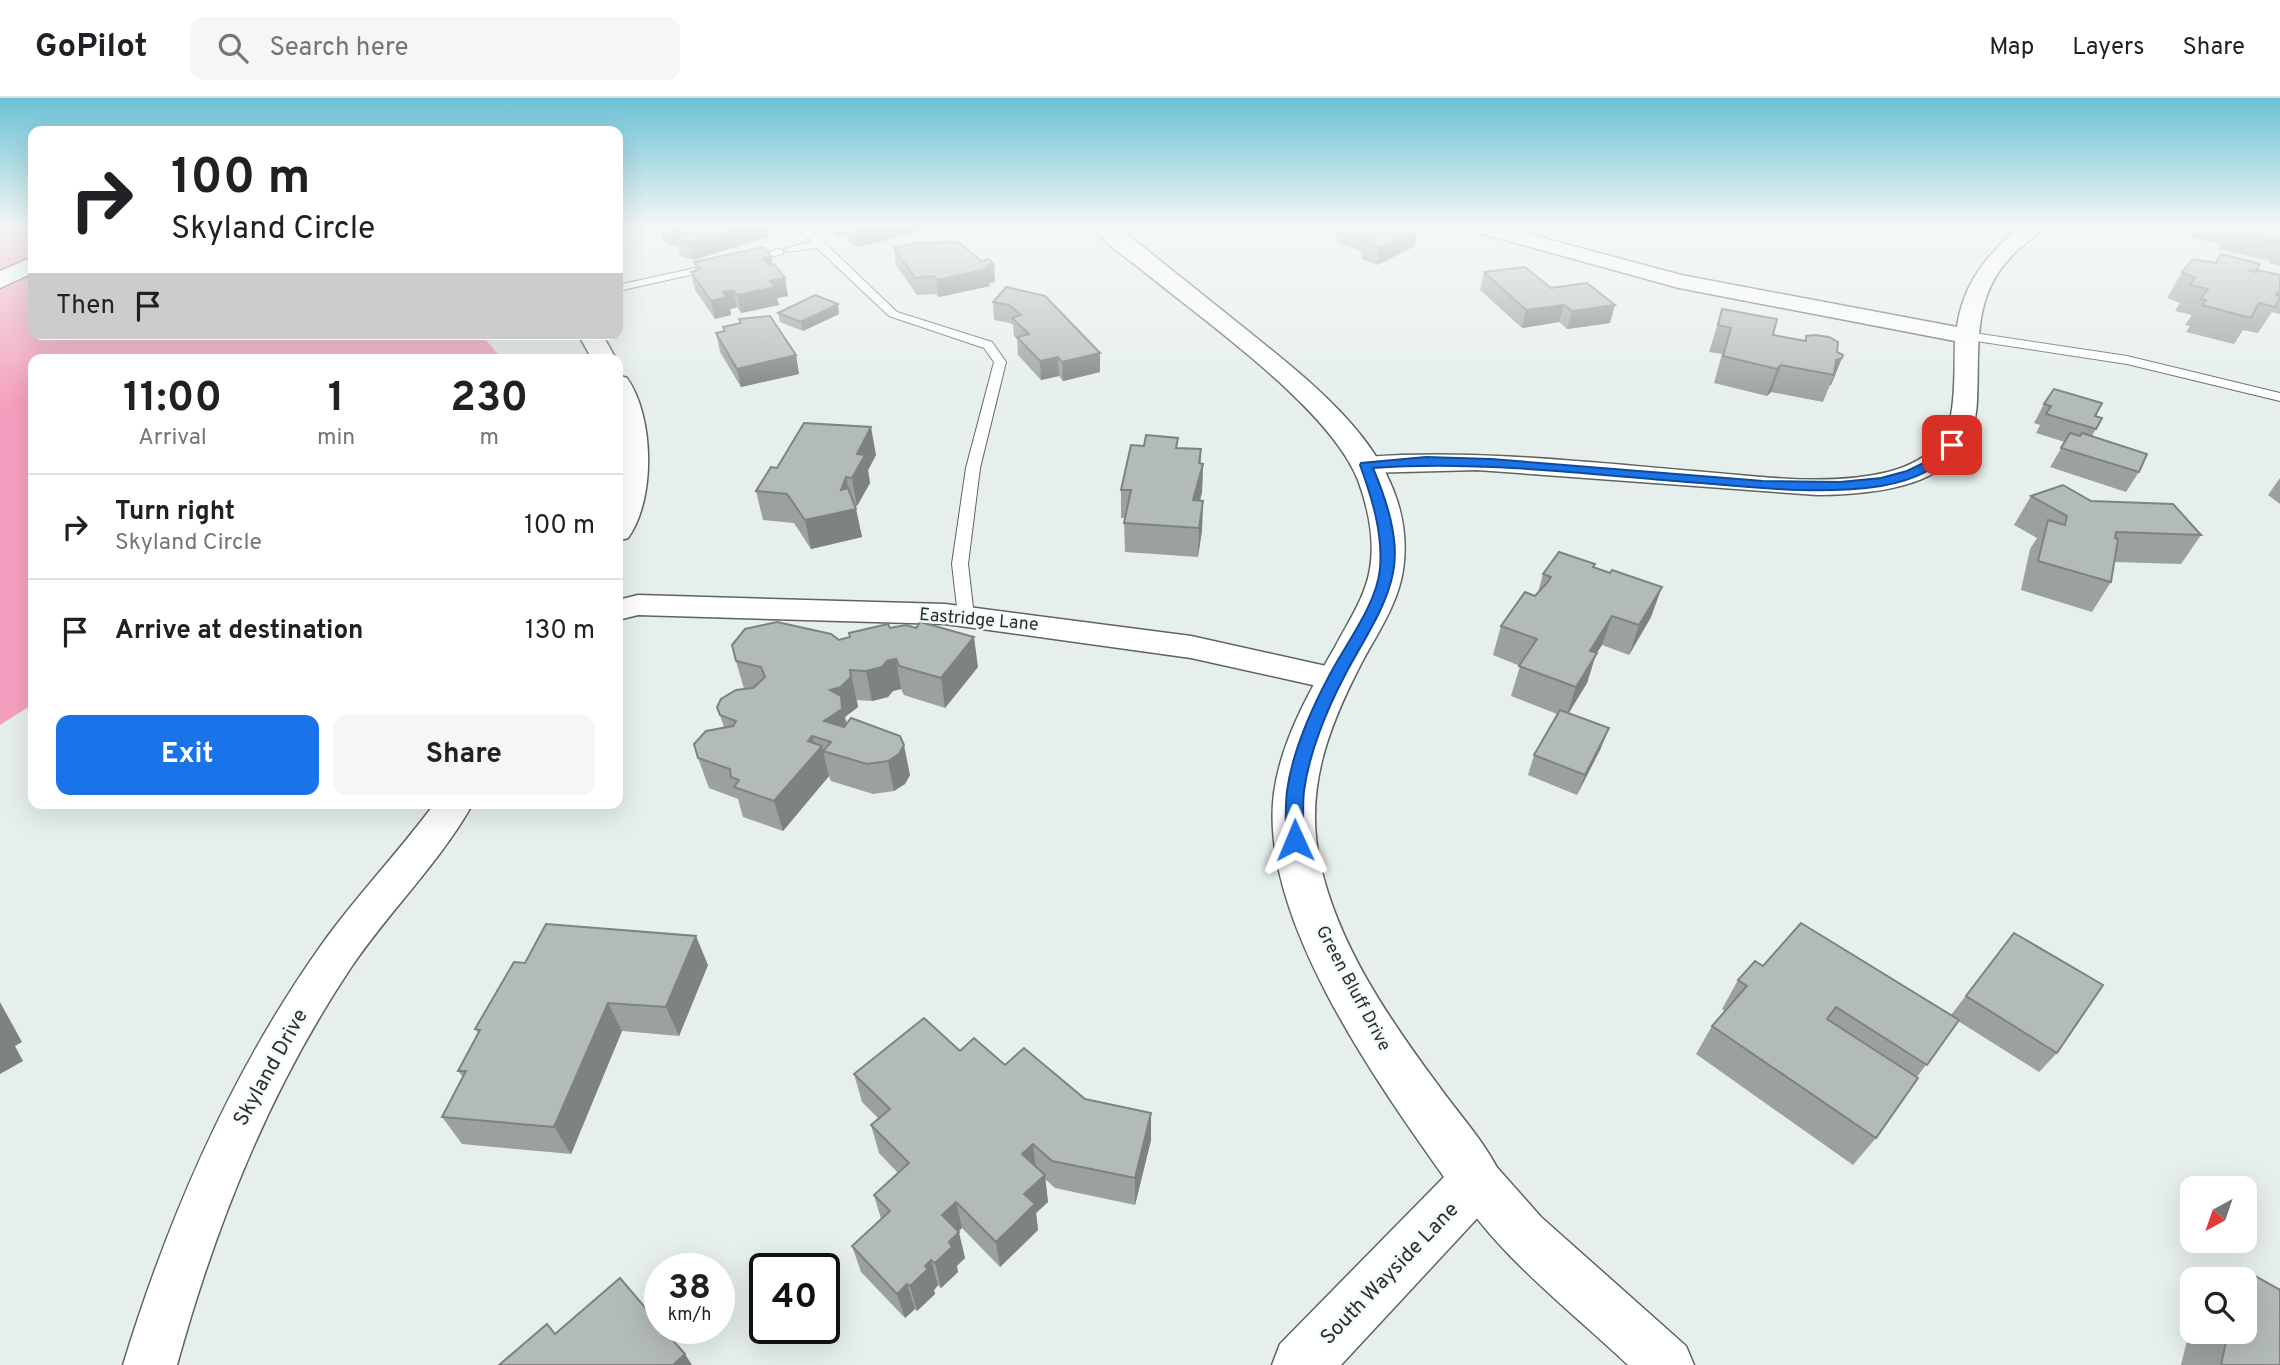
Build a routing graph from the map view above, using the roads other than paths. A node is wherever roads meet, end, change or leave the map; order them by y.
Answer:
1 (862, 285) edge
2 (1175, 285) edge
3 (1698, 285) edge
4 (1979, 285) edge
5 (1967, 337) junction
6 (623, 392) edge
7 (2280, 397) edge
8 (1366, 465) junction
9 (623, 518) edge
10 (623, 609) edge
11 (966, 616) junction
12 (1335, 679) junction
13 (450, 809) edge
14 (1477, 1180) junction
15 (149, 1365) edge
16 (1301, 1365) edge
17 (1667, 1365) edge

1 - 11 lane
2 - 8 street, Green Bluff Drive
3 - 5 street
4 - 5 street
5 - 7 lane
5 - 8 street
6 - 9 street
8 - 12 street, Green Bluff Drive
10 - 11 street, Eastridge Lane
11 - 12 street, Eastridge Lane
12 - 14 street, Green Bluff Drive
13 - 15 street, Skyland Drive
14 - 16 street, South Wayside Lane
14 - 17 street, Green Bluff Drive

